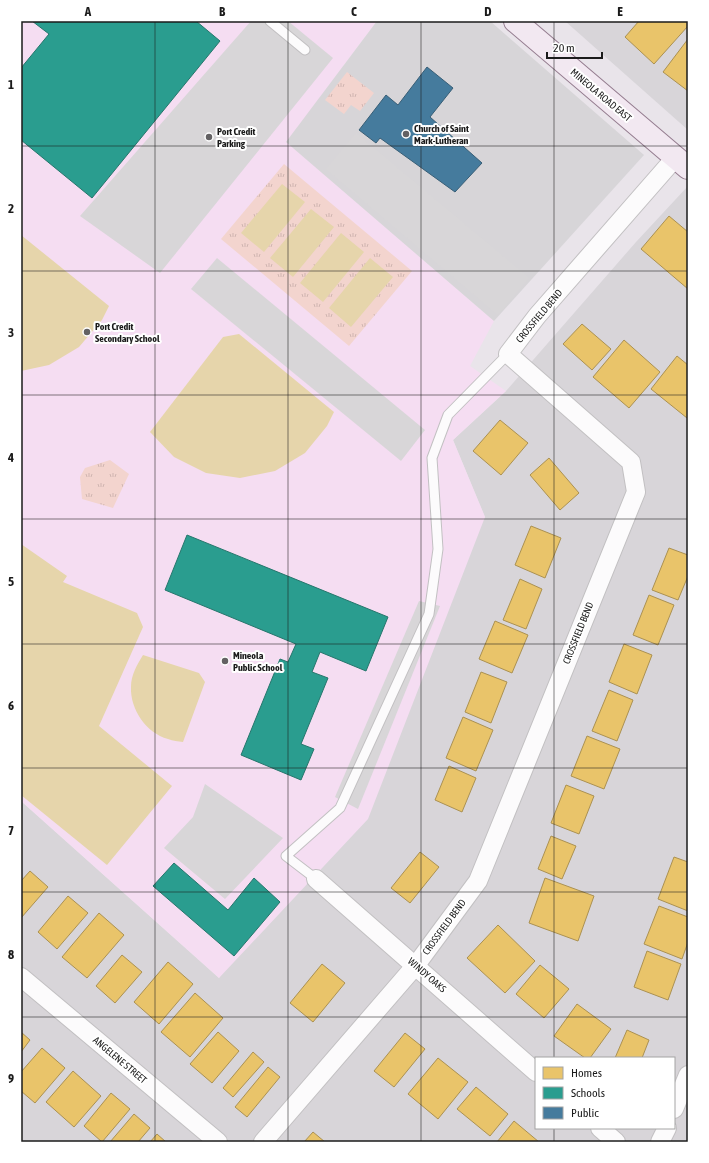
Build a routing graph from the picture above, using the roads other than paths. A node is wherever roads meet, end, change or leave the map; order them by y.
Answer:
1 (270, 21) edge
2 (515, 21) edge
3 (305, 50) dead end
4 (682, 163) edge
5 (508, 354) junction
6 (316, 879) joint
7 (416, 965) junction
8 (21, 977) edge
9 (535, 1071) edge
10 (688, 1074) edge
11 (675, 1106) edge
12 (601, 1129) edge
13 (666, 1129) edge
14 (218, 1142) edge
15 (263, 1142) edge
16 (616, 1142) edge
17 (660, 1142) edge

1 - 3 lane
2 - 4 street, MINEOLA ROAD EAST
4 - 5 street, CROSSFIELD BEND
5 - 6 lane
5 - 7 street, CROSSFIELD BEND
6 - 7 street, WINDY OAKS
7 - 9 street, WINDY OAKS
7 - 15 street, CROSSFIELD BEND
8 - 14 street, ANGELENE STREET
10 - 11 street
12 - 16 street
13 - 17 street

